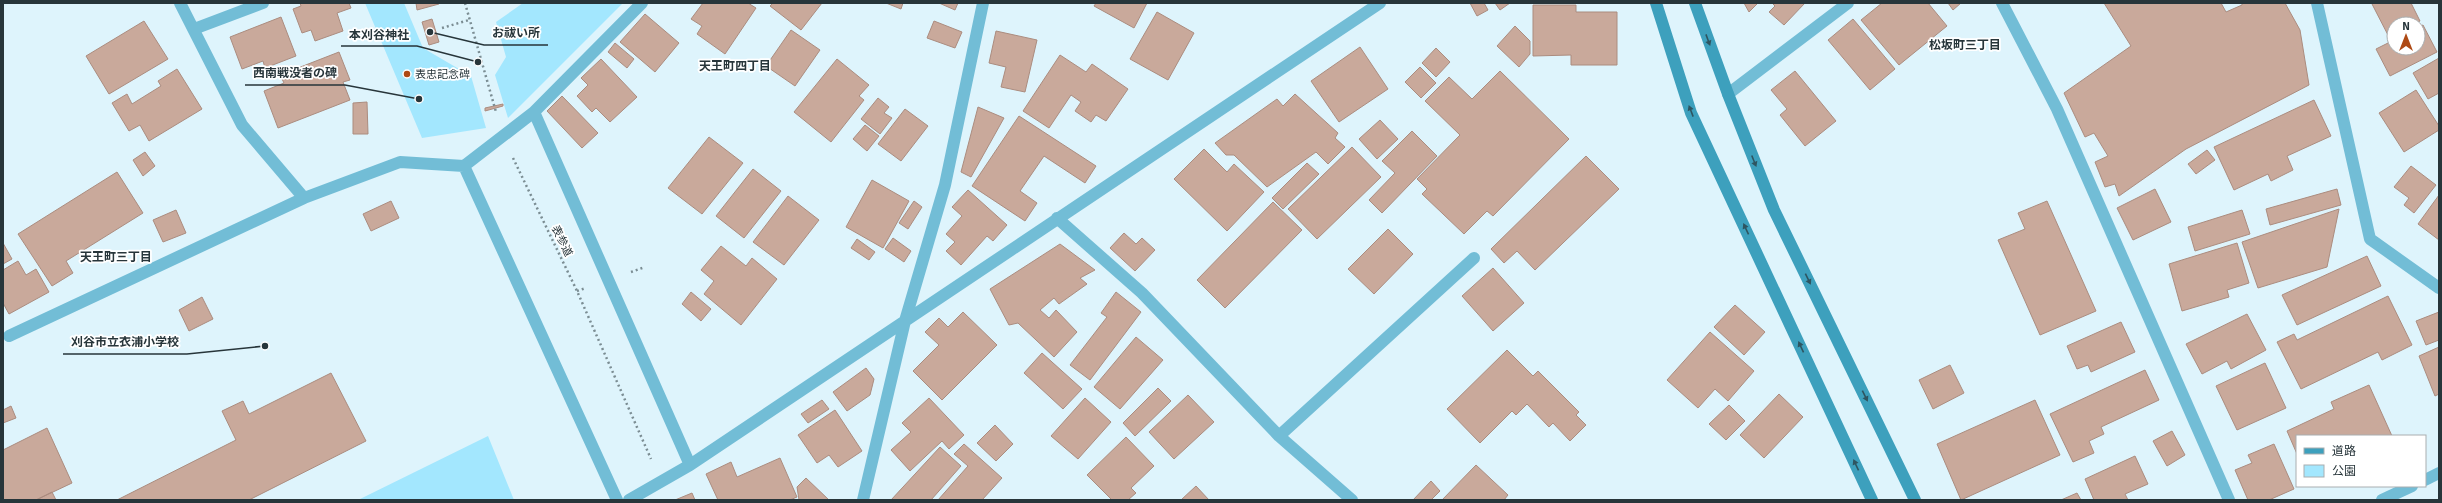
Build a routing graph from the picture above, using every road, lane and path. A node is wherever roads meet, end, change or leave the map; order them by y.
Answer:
1 (180, 3) edge
2 (263, 3) edge
3 (465, 3) edge
4 (642, 3) edge
5 (984, 3) edge
6 (1380, 3) edge
7 (1656, 3) edge
8 (1695, 3) edge
9 (1848, 3) edge
10 (2002, 3) edge
11 (2318, 3) edge
12 (469, 20) junction
13 (442, 28) dead end
14 (194, 29) junction
15 (1728, 94) junction
16 (534, 112) junction
17 (503, 136) junction
18 (464, 166) junction
19 (304, 198) junction
20 (1057, 218) junction
21 (1474, 258) dead end
22 (2439, 288) edge
23 (905, 321) junction
24 (9, 336) dead end
25 (1279, 436) junction
26 (690, 464) junction
27 (2439, 474) edge
28 (2426, 480) edge
29 (661, 481) junction
30 (2410, 487) edge
31 (617, 500) edge
32 (630, 500) edge
33 (863, 500) edge
34 (1352, 500) edge
35 (1872, 500) edge
36 (1915, 500) edge
37 (2230, 500) edge
38 (2382, 500) edge

1 - 14 street
2 - 14 street
3 - 12 path, 表参道
4 - 16 street
5 - 23 street
6 - 20 street
35 -> 7 street
8 -> 15 street
9 - 15 street
10 - 37 street
11 - 22 street
12 - 13 path
12 - 17 path, 表参道
14 - 19 street
15 -> 36 street
16 - 17 street
16 - 26 street
17 - 18 street
17 - 29 path, 表参道
18 - 19 street
18 - 31 street
19 - 24 street
20 - 23 street
20 - 25 street
21 - 25 street
23 - 26 street
23 - 33 street
25 - 34 street
26 - 29 street
27 - 28 street
29 - 32 street
30 - 38 street

